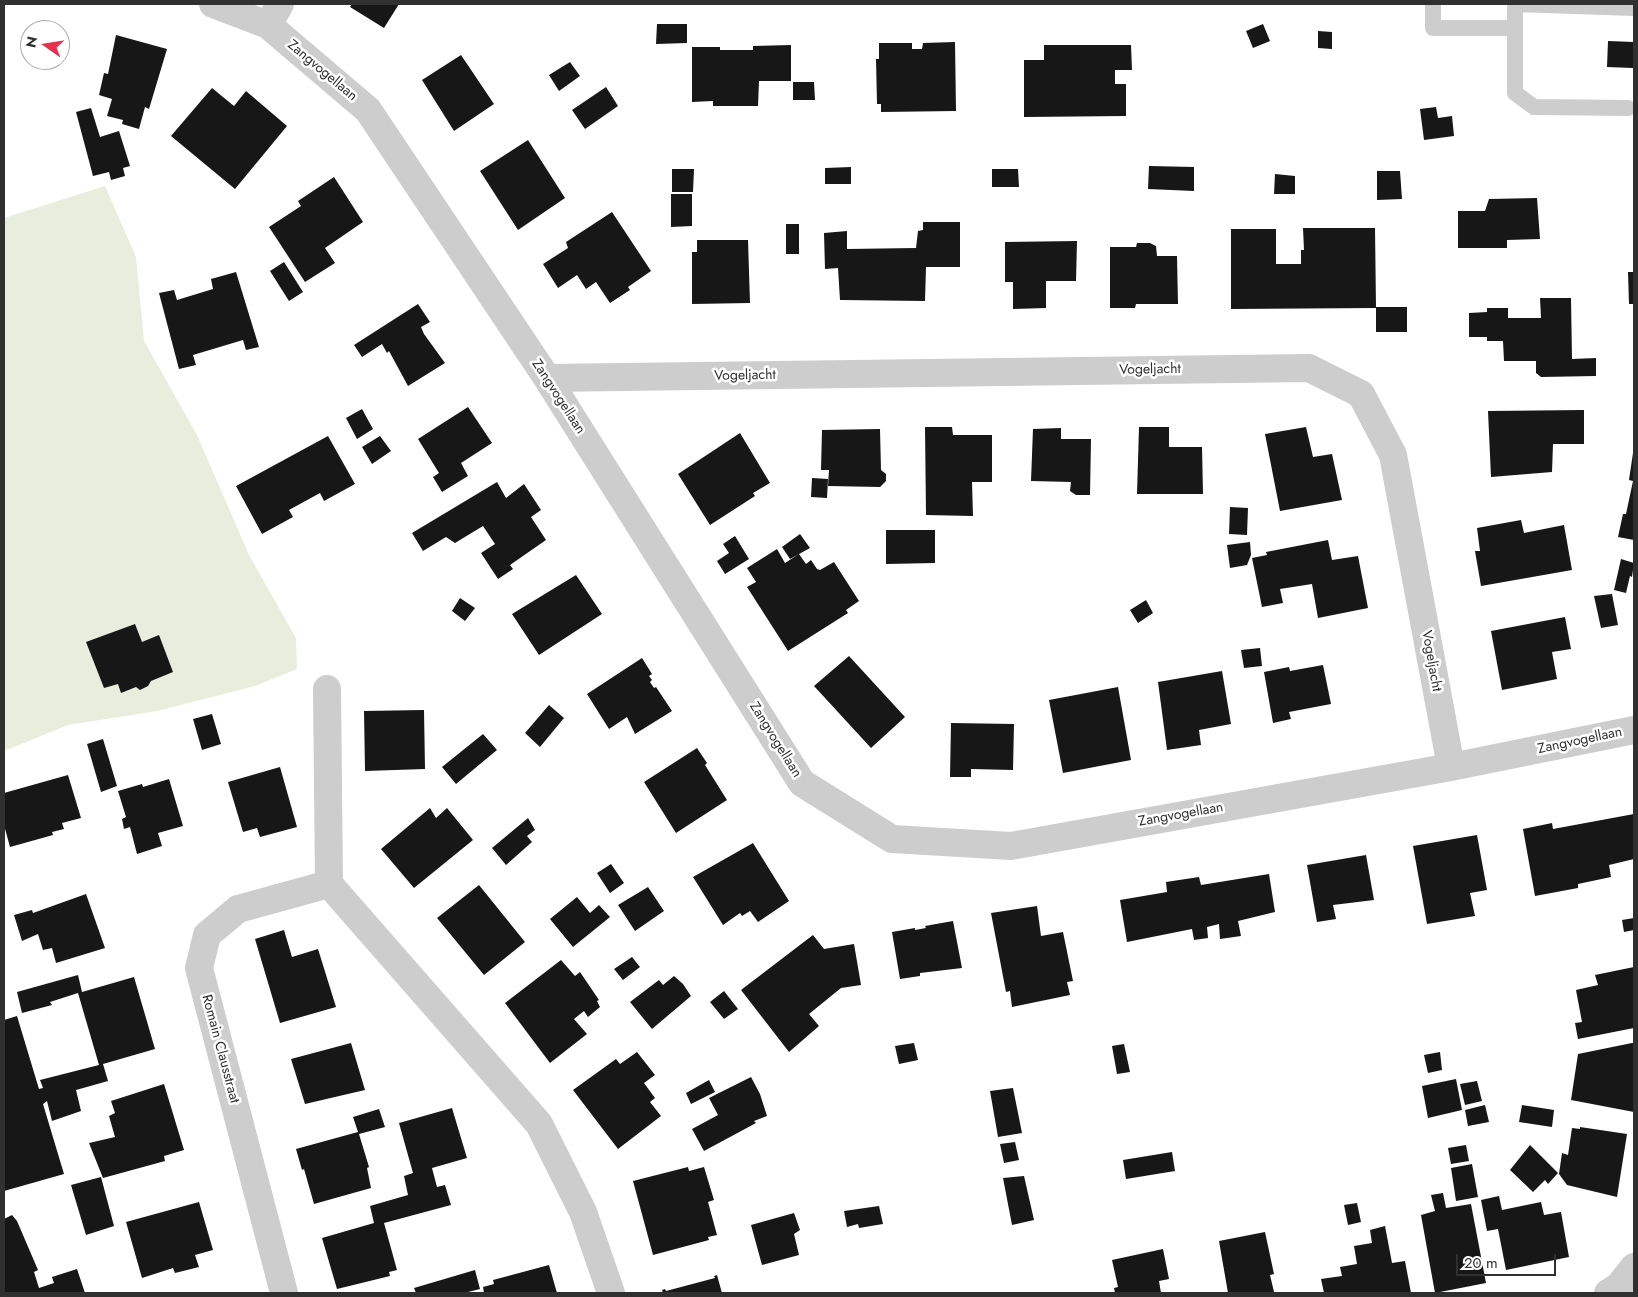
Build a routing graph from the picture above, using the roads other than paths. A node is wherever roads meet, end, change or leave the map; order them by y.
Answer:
1 (214, 4) edge
2 (1433, 4) edge
3 (1634, 8) edge
4 (274, 15) edge
5 (1515, 28) junction
6 (1628, 108) dead end
7 (547, 378) junction
8 (327, 689) dead end
9 (1634, 730) edge
10 (1451, 767) junction
11 (329, 884) junction
12 (1634, 1267) edge
13 (284, 1293) edge
14 (611, 1293) edge
15 (1608, 1293) edge

1 - 4 street, Zangvogellaan
2 - 5 lane
3 - 5 lane
4 - 7 street, Zangvogellaan
5 - 6 lane
7 - 10 street, Zangvogellaan
7 - 10 street, Vogeljacht
8 - 11 street
9 - 10 street, Zangvogellaan
11 - 13 street, Romain Clausstraat
11 - 14 street
12 - 15 street

